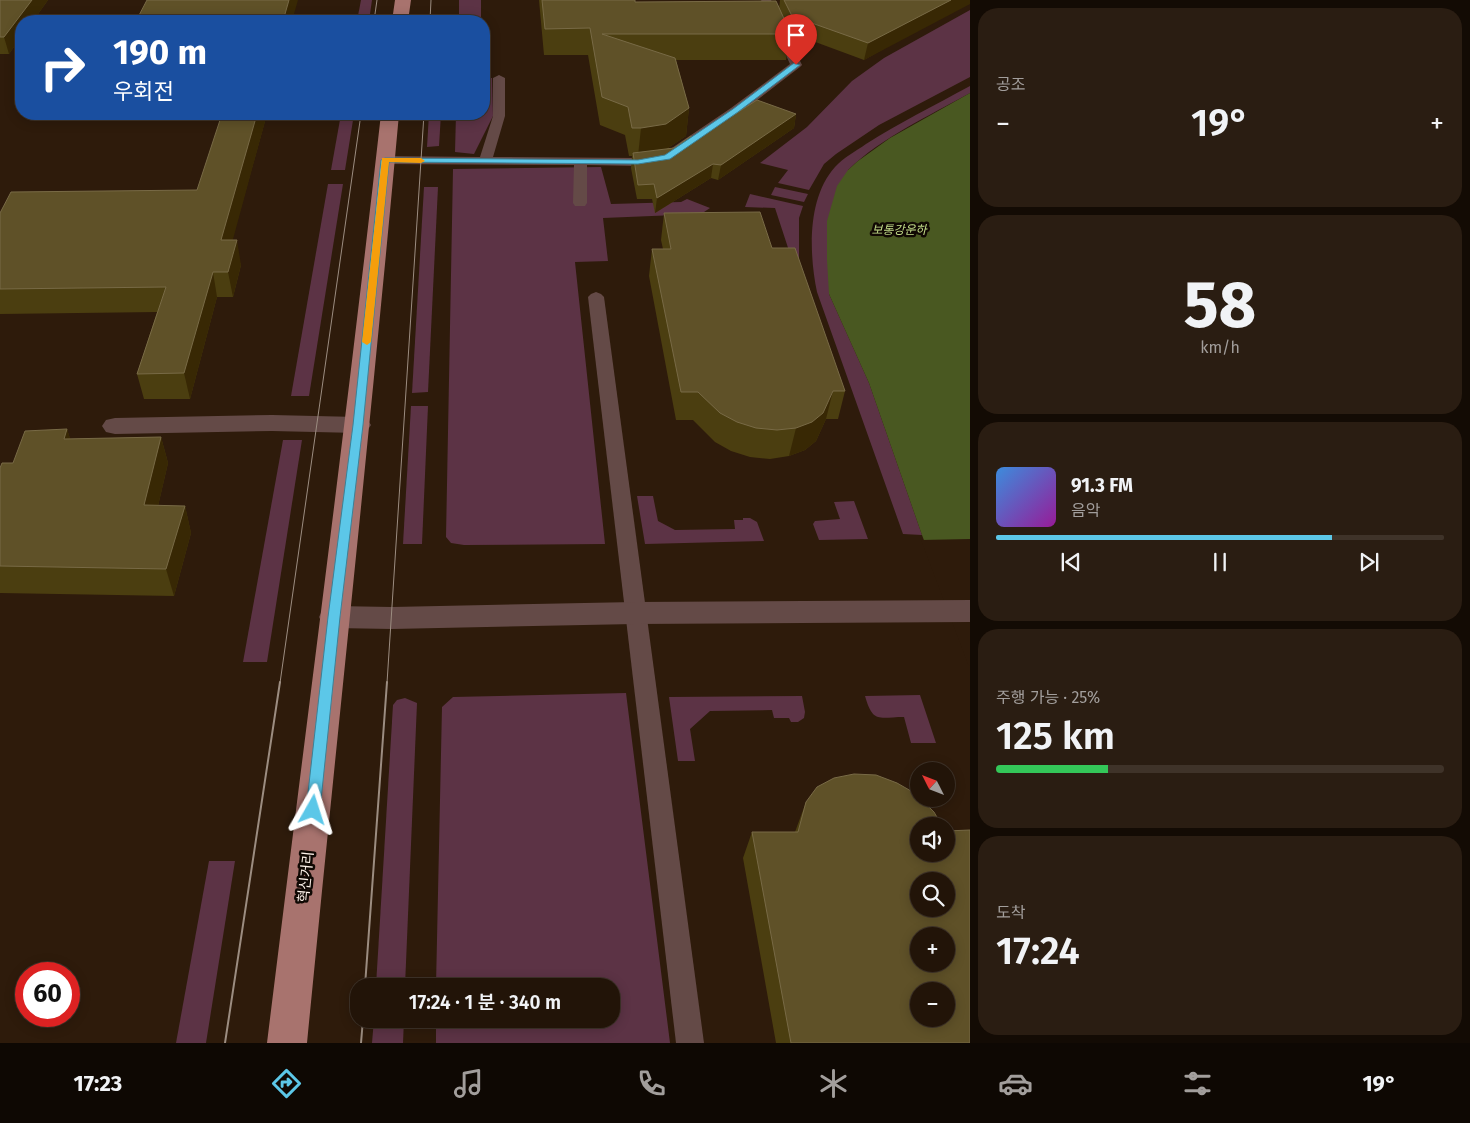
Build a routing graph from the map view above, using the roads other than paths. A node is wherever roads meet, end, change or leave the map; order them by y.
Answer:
1 (403, 0) edge
2 (766, 0) edge
3 (401, 15) edge
4 (499, 78) dead end
5 (389, 120) edge
6 (385, 160) junction
7 (485, 161) junction
8 (581, 162) junction
9 (580, 203) dead end
10 (596, 298) dead end
11 (358, 425) junction
12 (116, 426) dead end
13 (957, 611) edge
14 (635, 612) junction
15 (334, 617) junction
16 (288, 1043) edge
17 (690, 1043) edge

1 - 3 main road
2 - 8 lane
4 - 7 lane
5 - 6 main road, 혁신거리
6 - 7 lane
6 - 11 main road, 혁신거리
7 - 8 lane
8 - 9 lane
10 - 14 lane
11 - 12 street
11 - 15 main road, 혁신거리
13 - 14 street
14 - 15 street
14 - 17 lane
15 - 16 main road, 혁신거리

